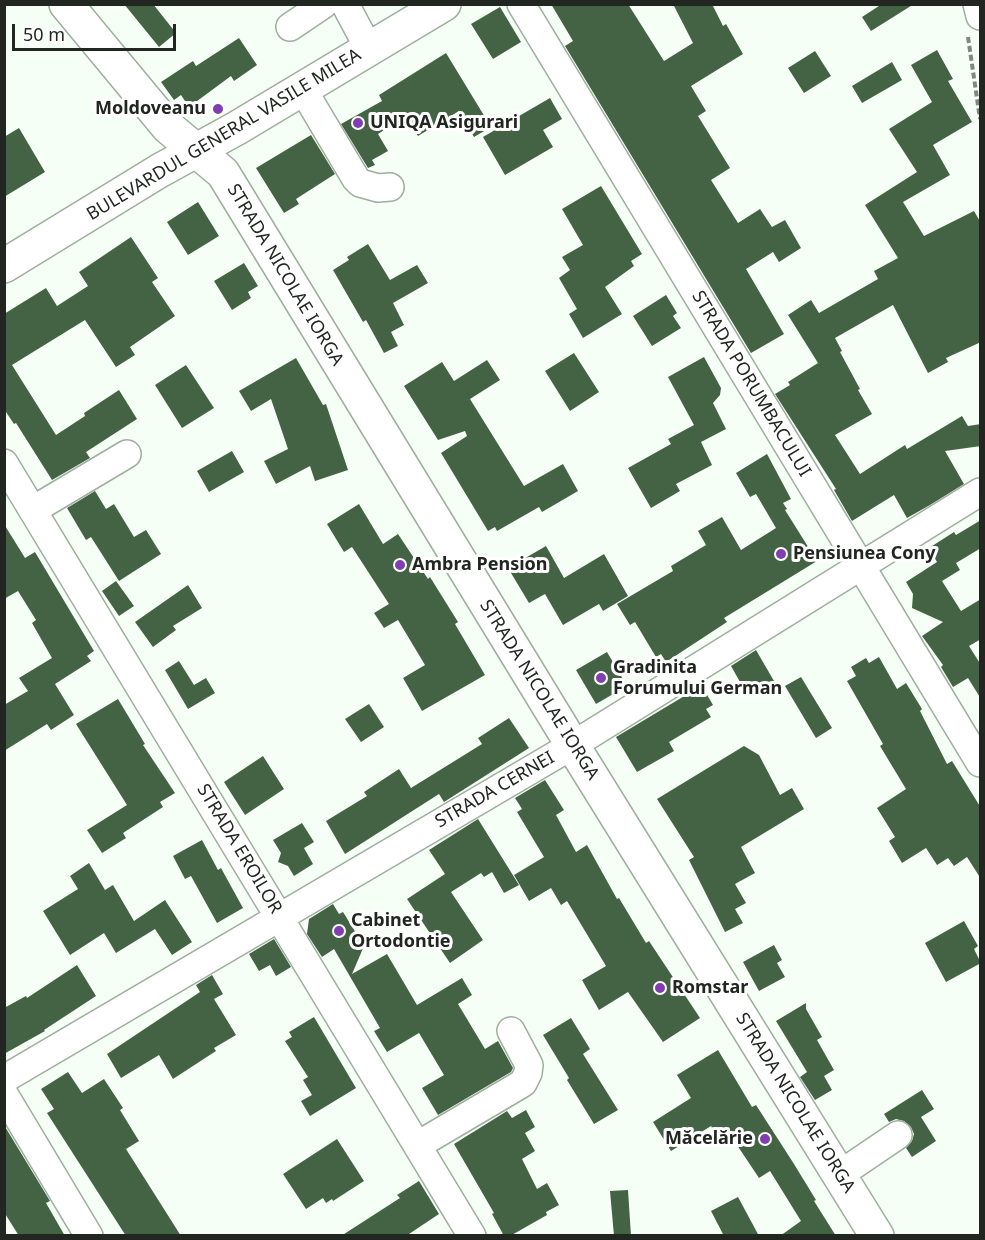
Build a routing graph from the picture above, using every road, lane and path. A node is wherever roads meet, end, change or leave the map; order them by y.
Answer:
1 (66, 4) edge
2 (324, 4) edge
3 (345, 4) edge
4 (444, 4) edge
5 (521, 4) edge
6 (977, 4) edge
7 (974, 25) edge
8 (290, 27) dead end
9 (369, 49) junction
10 (302, 88) junction
11 (981, 119) edge
12 (195, 151) junction
13 (390, 187) dead end
14 (4, 266) edge
15 (127, 454) dead end
16 (4, 463) edge
17 (981, 492) edge
18 (33, 510) junction
19 (862, 567) junction
20 (573, 745) junction
21 (981, 763) edge
22 (279, 916) junction
23 (511, 1030) dead end
24 (4, 1079) edge
25 (4, 1094) edge
26 (898, 1134) dead end
27 (418, 1145) junction
28 (839, 1175) junction
29 (89, 1236) edge
30 (472, 1236) edge
31 (877, 1236) edge

1 - 12 main road, STRADA NICOLAE IORGA
2 - 8 street
3 - 9 street
4 - 9 main road, BULEVARDUL GENERAL VASILE MILEA
5 - 19 street, STRADA PORUMBACULUI
6 - 7 street
7 - 11 path
9 - 10 main road, BULEVARDUL GENERAL VASILE MILEA
10 - 12 main road, BULEVARDUL GENERAL VASILE MILEA
10 - 13 street
12 - 14 main road, BULEVARDUL GENERAL VASILE MILEA
12 - 20 main road, STRADA NICOLAE IORGA
15 - 18 street
16 - 18 street, STRADA EROILOR
17 - 19 street, STRADA CERNEI
18 - 22 street, STRADA EROILOR
19 - 20 street, STRADA CERNEI
19 - 21 street, STRADA PORUMBACULUI
20 - 22 street, STRADA CERNEI
20 - 28 main road, STRADA NICOLAE IORGA
22 - 24 street, STRADA CERNEI
22 - 27 street, STRADA EROILOR
23 - 27 street
25 - 29 street
26 - 28 street
27 - 30 street, STRADA EROILOR
28 - 31 main road, STRADA NICOLAE IORGA

